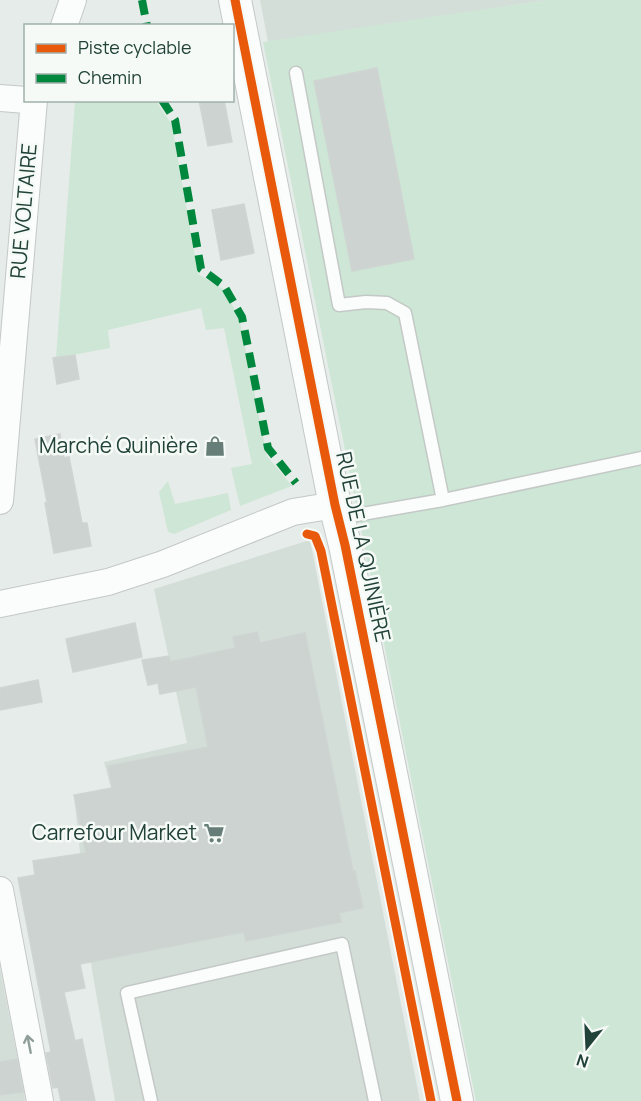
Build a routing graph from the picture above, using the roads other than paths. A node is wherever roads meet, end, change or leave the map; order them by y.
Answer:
1 (74, 0) edge
2 (236, 0) edge
3 (65, 24) edge
4 (296, 73) dead end
5 (0, 98) edge
6 (24, 100) edge
7 (33, 102) edge
8 (641, 458) edge
9 (443, 500) junction
10 (0, 501) edge
11 (337, 512) junction
12 (1, 597) edge
13 (0, 890) edge
14 (40, 1101) edge
15 (151, 1101) edge
16 (375, 1101) edge
17 (457, 1101) edge

1 - 3 street
2 - 11 street, RUE DE LA QUINIÈRE
4 - 9 lane
5 - 6 street
7 - 10 street, RUE VOLTAIRE
8 - 9 lane
9 - 11 lane
11 - 12 street
11 - 17 street, RUE DE LA QUINIÈRE
14 -> 13 street
15 - 16 lane

